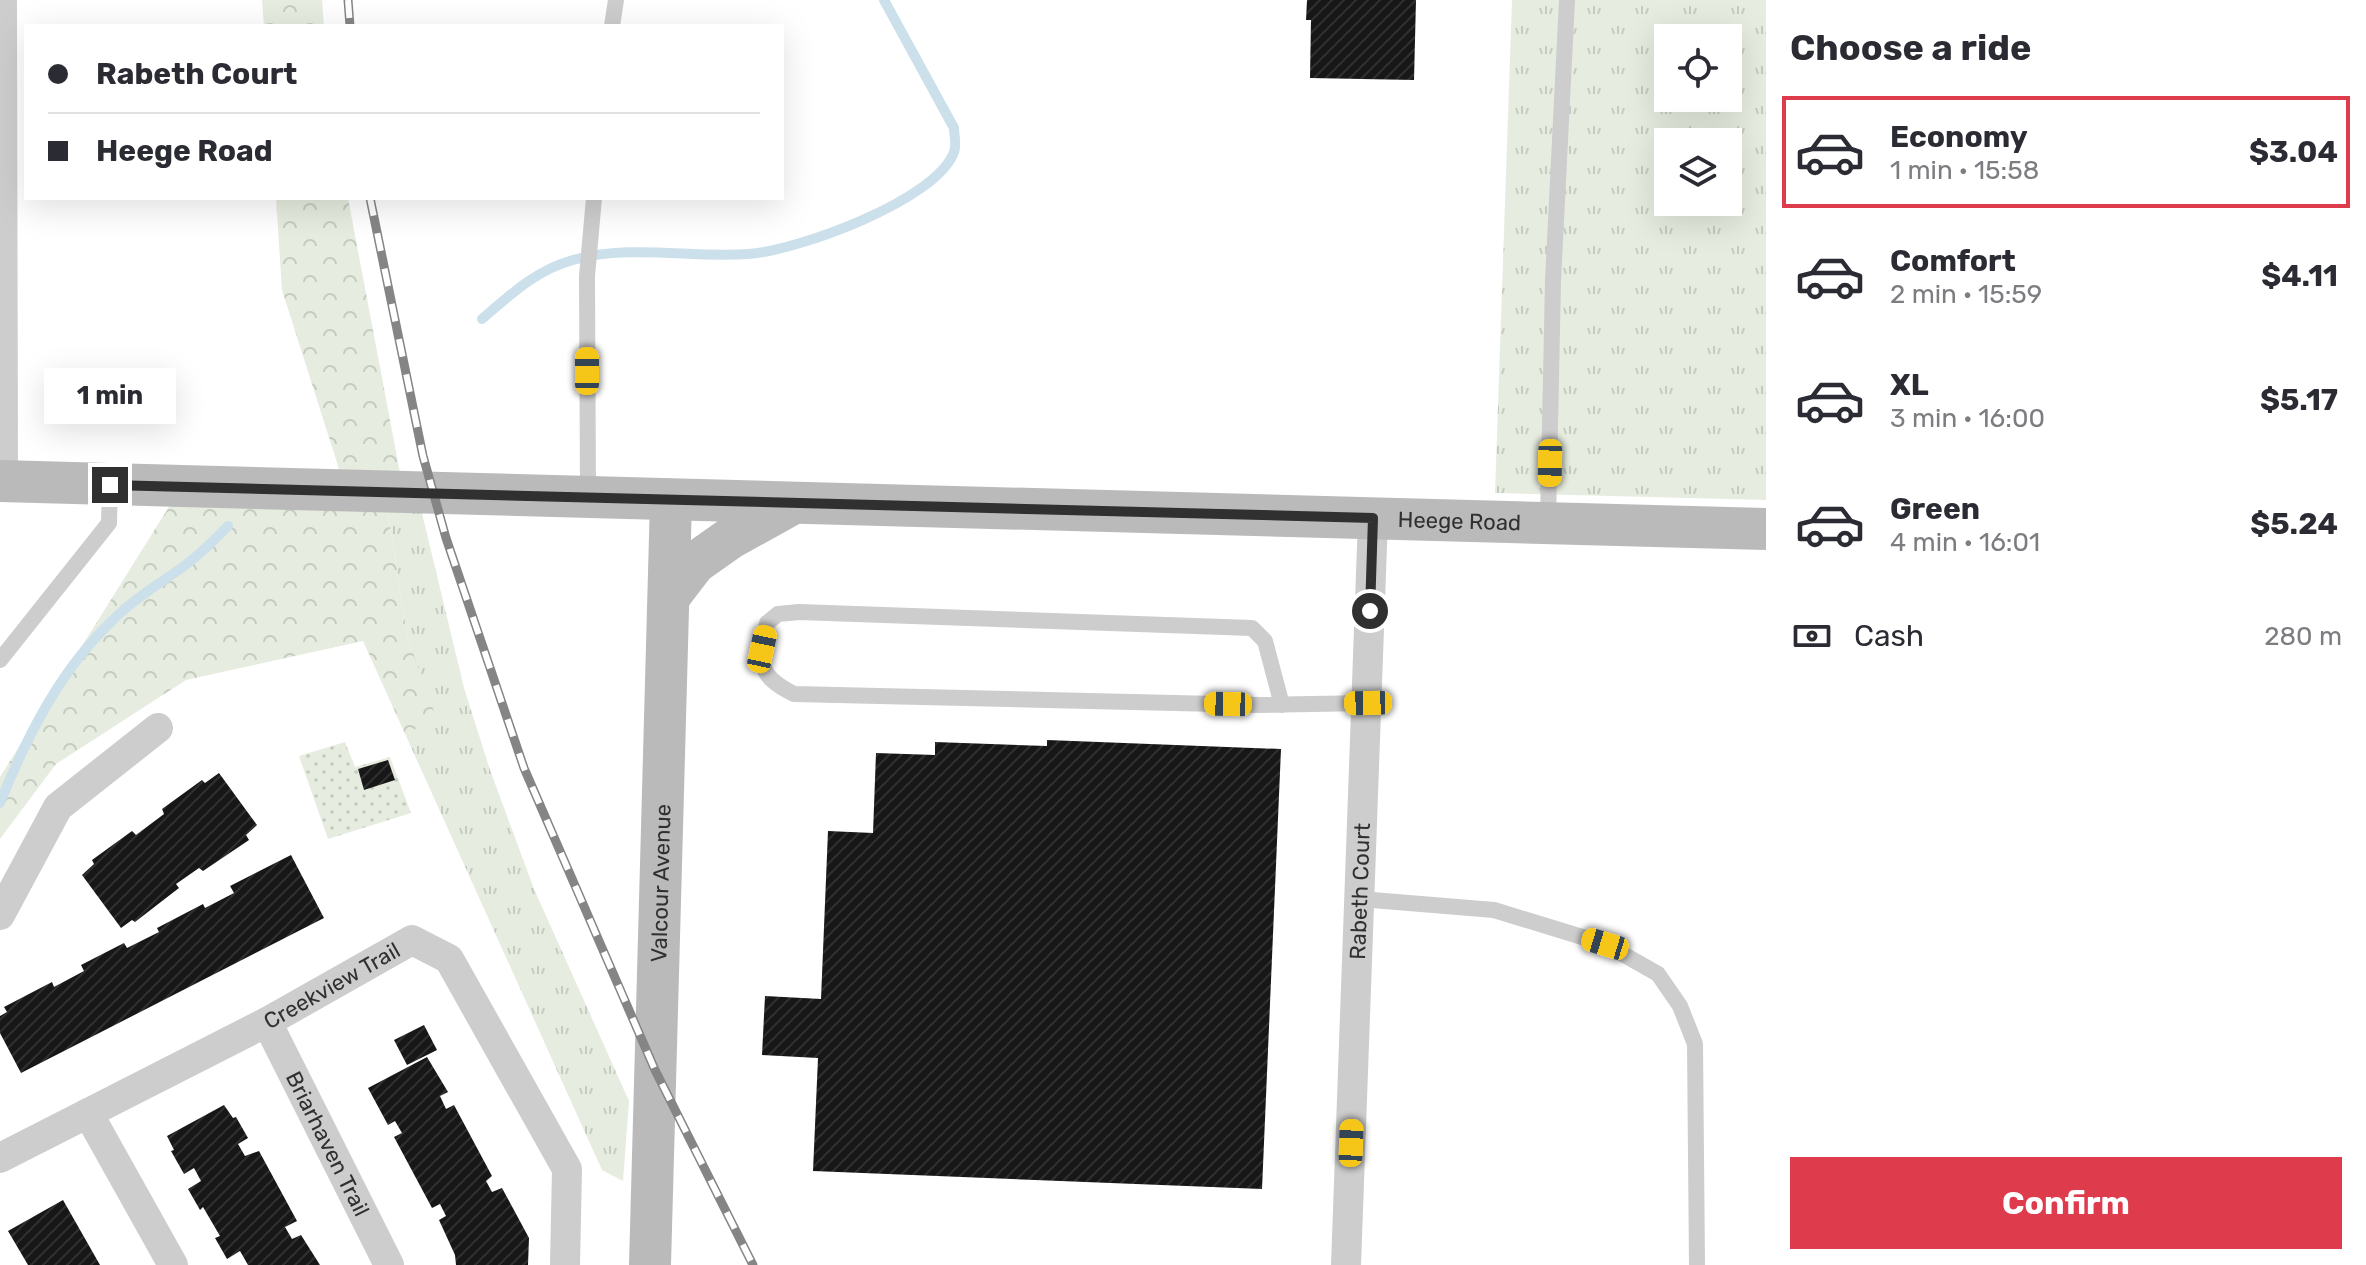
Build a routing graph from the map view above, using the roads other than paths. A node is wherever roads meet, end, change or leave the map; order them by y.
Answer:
1 (2, 0) edge
2 (616, 0) edge
3 (1567, 0) edge
4 (612, 24) edge
5 (594, 200) edge
6 (2, 482) edge
7 (110, 485) junction
8 (588, 498) junction
9 (671, 500) junction
10 (794, 503) junction
11 (1373, 518) junction
12 (1548, 523) junction
13 (1766, 529) edge
14 (669, 597) junction
15 (0, 660) edge
16 (1368, 703) junction
17 (1282, 705) junction
18 (158, 728) dead end
19 (1360, 899) junction
20 (0, 915) edge
21 (267, 1022) junction
22 (88, 1113) junction
23 (0, 1158) edge
24 (173, 1265) edge
25 (389, 1265) edge
26 (565, 1265) edge
27 (650, 1265) edge
28 (1346, 1265) edge
29 (1697, 1265) edge

1 - 6 street
2 - 4 lane
3 - 12 lane
5 - 8 lane
6 - 7 street, Heege Road
7 - 8 street, Heege Road
7 - 15 lane
8 - 9 street, Heege Road
9 - 10 street, Heege Road
9 - 14 street, Valcour Avenue
10 - 11 street, Heege Road
10 - 14 street
11 - 12 street, Heege Road
11 - 16 street, Rabeth Court
12 - 13 street, Heege Road
14 - 27 street, Valcour Avenue
16 - 17 lane
16 - 19 street, Rabeth Court
17 - 17 lane
18 - 20 street
19 - 28 street, Rabeth Court
19 - 29 lane
21 - 22 street, Creekview Trail
21 - 25 street, Briarhaven Trail
21 - 26 street, Creekview Trail
22 - 23 street, Creekview Trail
22 - 24 street

